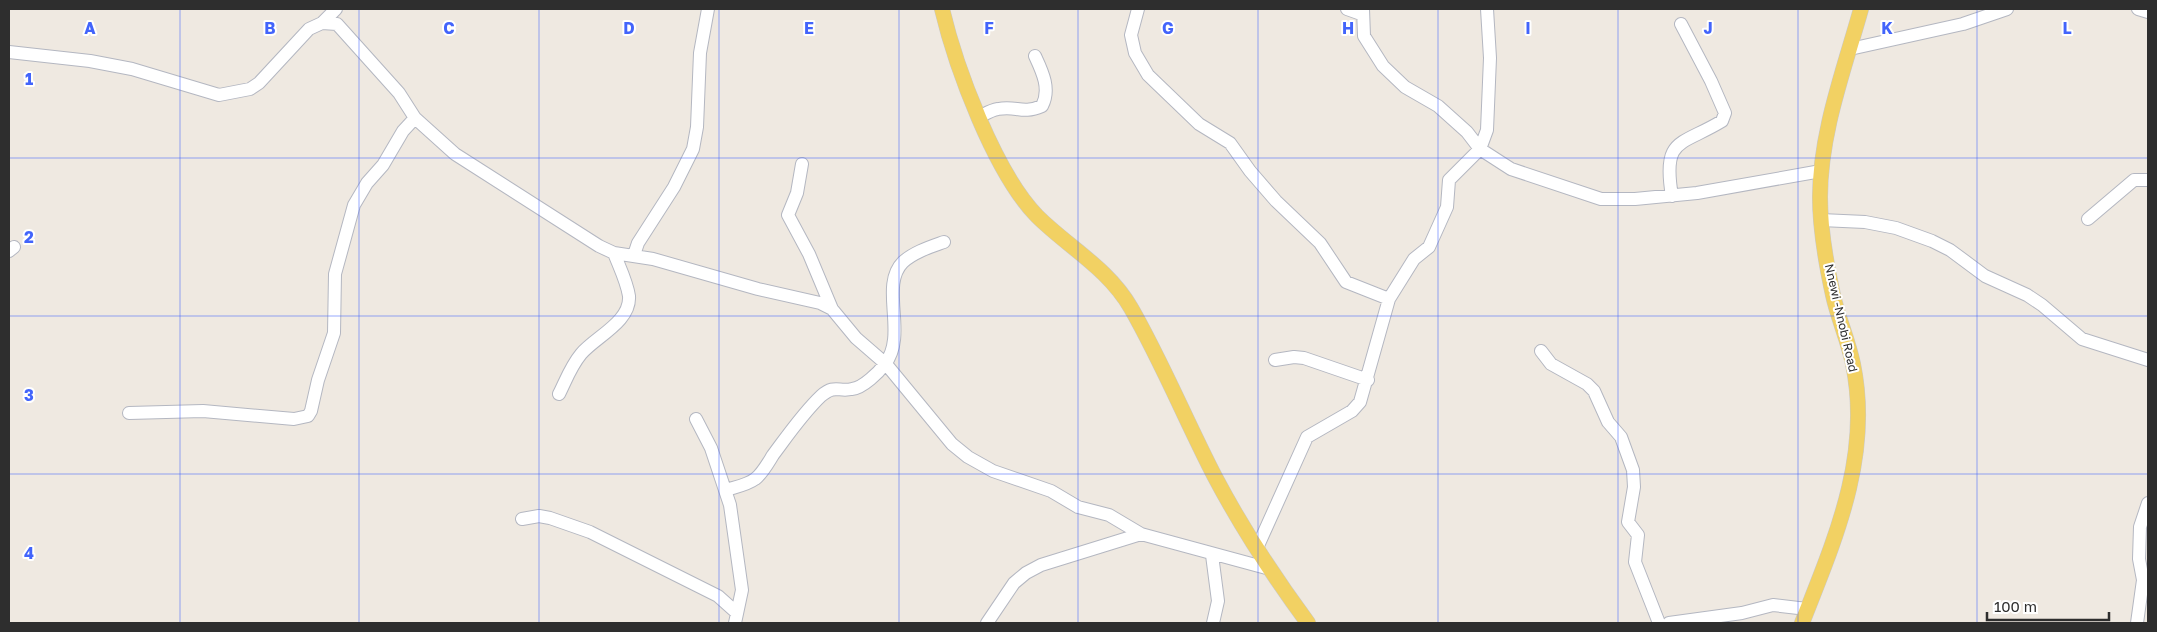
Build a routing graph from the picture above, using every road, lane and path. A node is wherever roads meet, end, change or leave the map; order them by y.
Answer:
1 (336, 9) edge
2 (708, 9) edge
3 (942, 9) edge
4 (1138, 9) edge
5 (1347, 9) edge
6 (1487, 9) edge
7 (1861, 9) edge
8 (2007, 9) edge
9 (2138, 9) edge
10 (1362, 11) edge
11 (2148, 12) edge
12 (322, 23) junction
13 (1681, 24) dead end
14 (1850, 49) junction
15 (9, 52) edge
16 (1035, 56) dead end
17 (979, 117) junction
18 (415, 118) junction
19 (1480, 149) junction
20 (802, 164) dead end
21 (1821, 171) junction
22 (2148, 180) edge
23 (1672, 196) junction
24 (2088, 219) dead end
25 (1821, 220) junction
26 (944, 242) dead end
27 (614, 252) junction
28 (634, 255) junction
29 (1389, 299) junction
30 (832, 309) junction
31 (1541, 351) dead end
32 (1275, 360) dead end
33 (2148, 360) edge
34 (886, 364) junction
35 (1368, 380) junction
36 (560, 394) dead end
37 (129, 413) dead end
38 (696, 419) dead end
39 (726, 490) junction
40 (2148, 502) edge
41 (522, 519) dead end
42 (1141, 534) junction
43 (1257, 548) junction
44 (1212, 555) junction
45 (1270, 570) junction
46 (1807, 609) junction
47 (736, 618) edge
48 (986, 623) edge
49 (1213, 623) edge
50 (1308, 623) edge
51 (1659, 623) edge
52 (1669, 623) edge
53 (1802, 623) edge
54 (2137, 623) edge

1 - 12 street
2 - 28 street
3 - 17 main road
4 - 29 street
5 - 10 street
6 - 19 street
7 - 14 main road, Nnewi -Nnobi Road
8 - 14 street
9 - 11 street
10 - 19 street
12 - 15 street
12 - 18 street
13 - 23 street
14 - 21 main road, Nnewi -Nnobi Road
16 - 17 street
17 - 43 main road
18 - 27 street
18 - 37 street
19 - 23 street
19 - 29 street
20 - 30 street
21 - 23 street
21 - 25 main road, Nnewi -Nnobi Road
22 - 24 street
25 - 33 street
25 - 46 main road, Nnewi -Nnobi Road
26 - 34 street
27 - 28 street
27 - 36 street
28 - 30 street
29 - 35 street
30 - 34 street
31 - 51 street
32 - 35 street
34 - 39 street
34 - 42 street
35 - 43 street
38 - 39 street
39 - 47 street
40 - 54 street
41 - 47 street
42 - 44 street
42 - 48 street
43 - 45 main road
44 - 45 street
44 - 49 street
45 - 50 main road
46 - 52 street
46 - 53 main road, Nnewi -Nnobi Road

